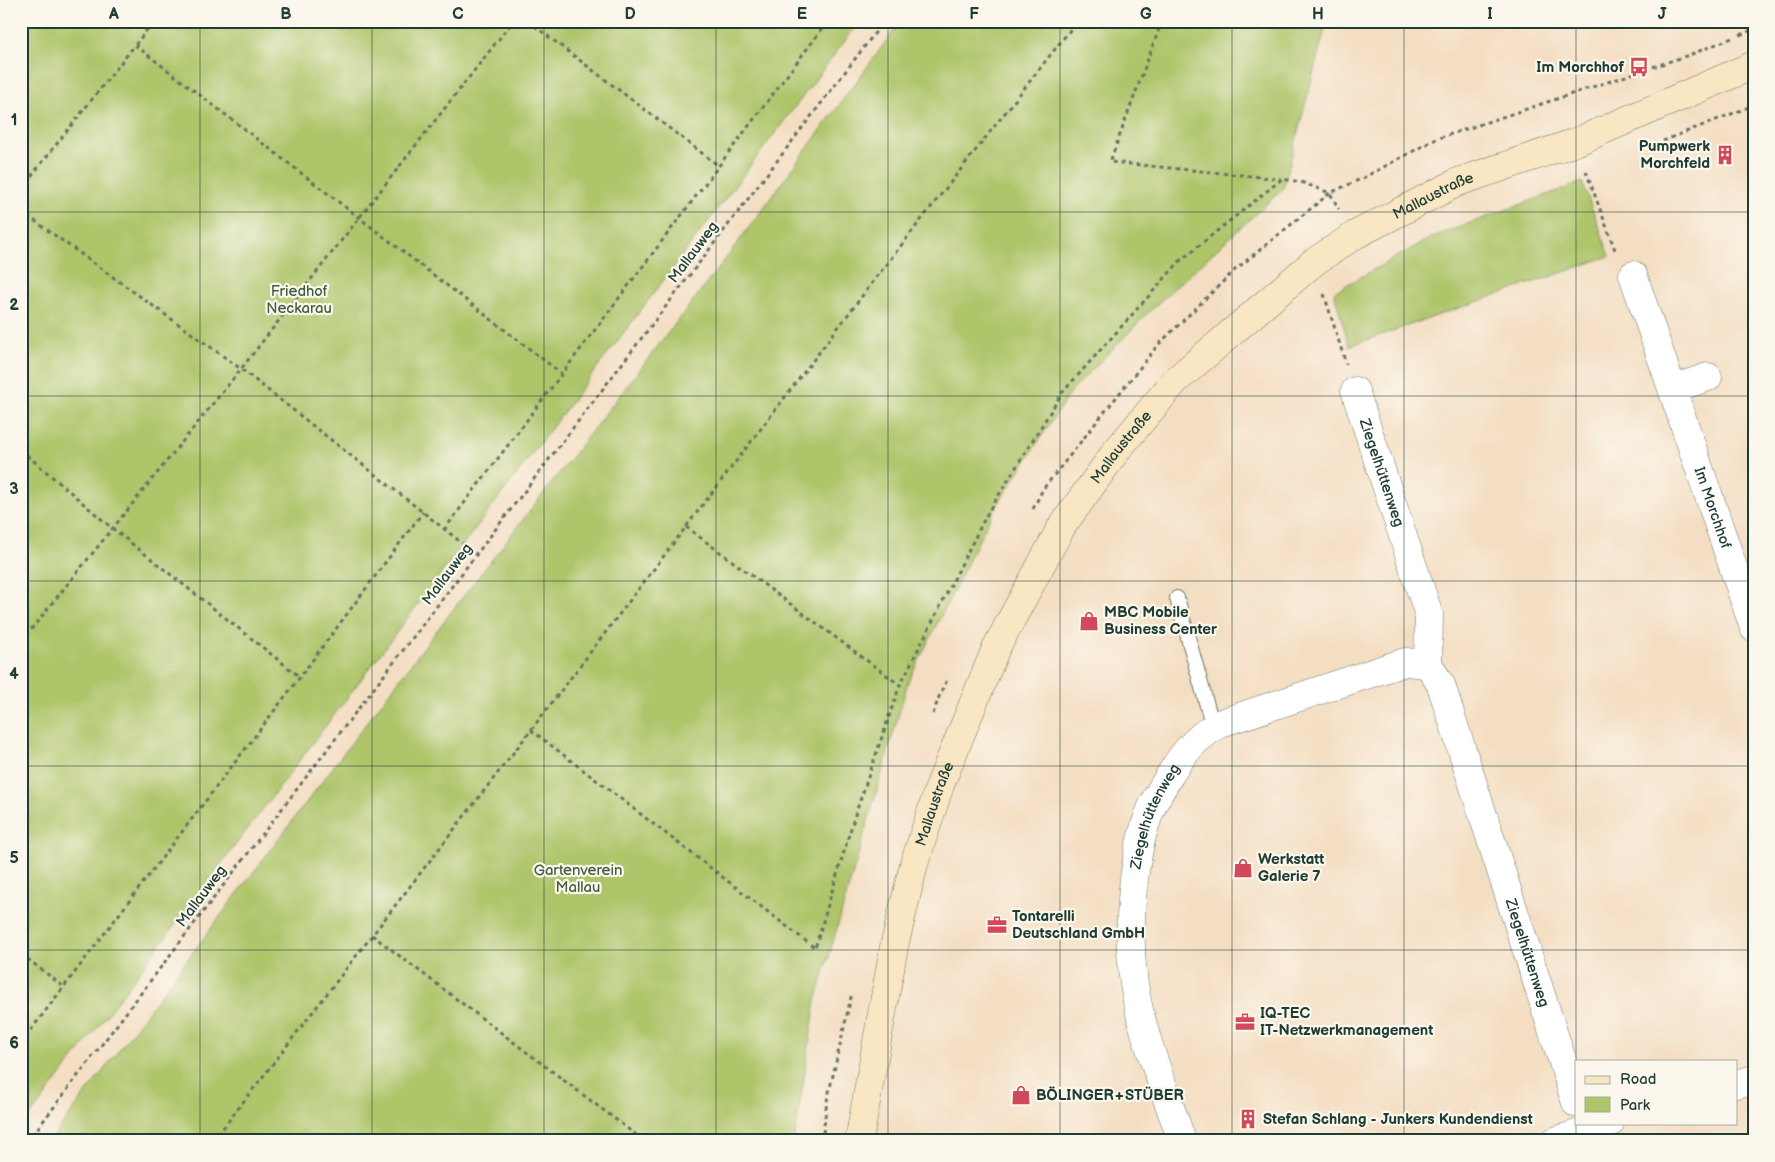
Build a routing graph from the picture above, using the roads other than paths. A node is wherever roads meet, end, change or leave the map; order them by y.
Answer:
1 (1754, 65) edge
2 (1633, 275) road end
3 (1708, 377) dead end
4 (1672, 389) junction
5 (1355, 391) road end
6 (1177, 598) dead end
7 (1754, 628) edge
8 (1428, 664) junction
9 (1213, 727) junction
10 (1754, 1079) edge
11 (1738, 1083) edge
12 (1575, 1100) edge
13 (1592, 1130) edge
14 (859, 1141) edge
15 (1182, 1141) edge
16 (1555, 1141) edge

1 - 14 main road, Mallaustraße
2 - 4 street, Im Morchhof
3 - 4 street
4 - 7 street, Im Morchhof
5 - 8 street, Ziegelhüttenweg
6 - 9 lane
8 - 9 street, Ziegelhüttenweg
8 - 12 street, Ziegelhüttenweg
9 - 15 street, Ziegelhüttenweg
10 - 11 street
13 - 16 street

